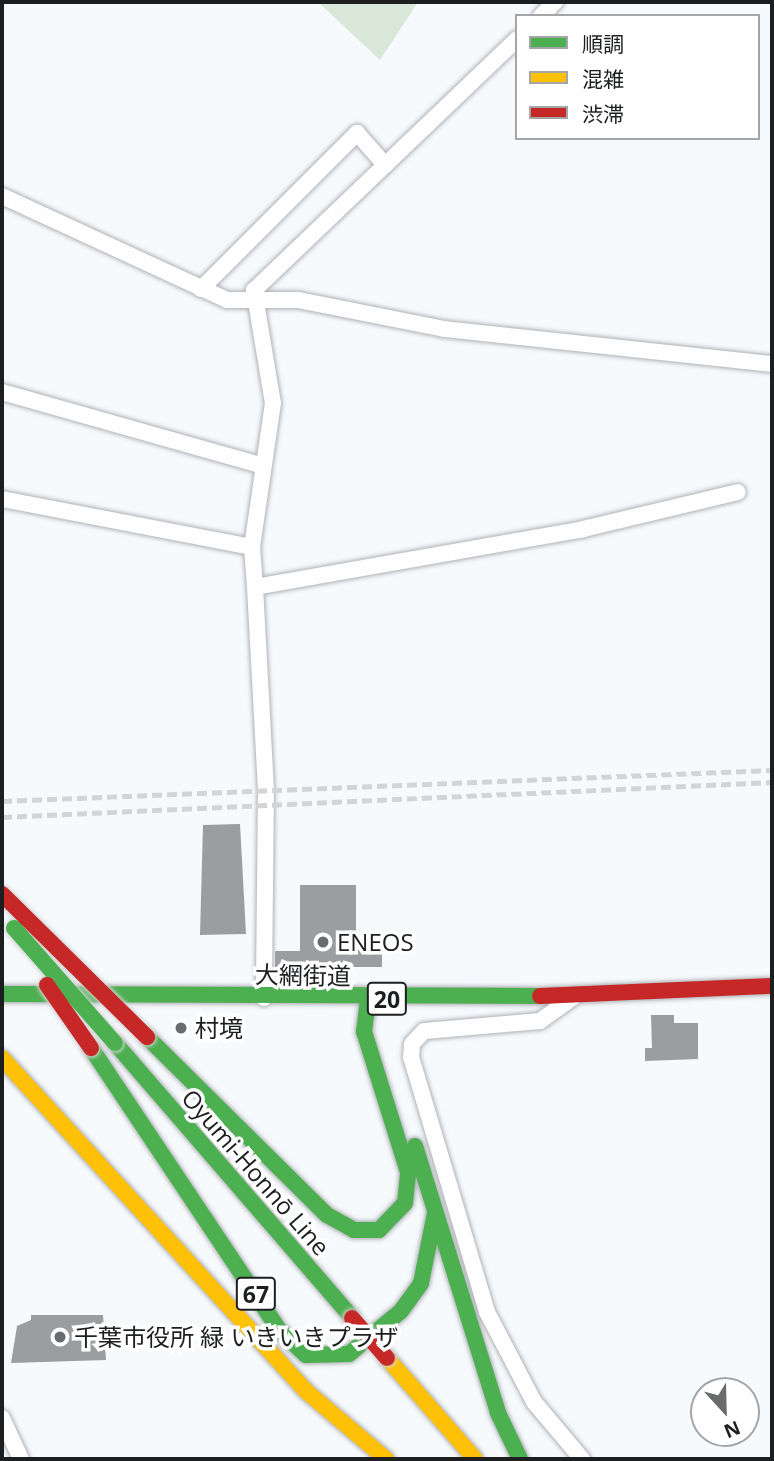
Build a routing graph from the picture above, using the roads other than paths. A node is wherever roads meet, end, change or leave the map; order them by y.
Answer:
1 (515, 41) edge
2 (385, 165) junction
3 (2, 197) edge
4 (201, 289) junction
5 (254, 304) junction
6 (772, 364) edge
7 (2, 392) edge
8 (263, 466) junction
9 (738, 492) dead end
10 (2, 499) edge
11 (252, 547) junction
12 (255, 587) junction
13 (2, 894) edge
14 (2, 917) edge
15 (772, 986) edge
16 (2, 994) edge
17 (575, 996) junction
18 (264, 998) junction
19 (368, 999) junction
20 (2, 1058) edge
21 (435, 1213) junction
22 (2, 1418) edge
23 (21, 1459) edge
24 (386, 1459) edge
25 (475, 1459) edge
26 (520, 1459) edge
27 (582, 1459) edge

1 - 2 street
2 - 4 street
2 - 5 street
3 - 4 street
4 - 5 street
5 - 6 street
5 - 8 street
7 - 8 street
8 - 11 street
9 - 12 street
10 - 11 street
11 - 12 street
12 - 18 street
13 - 19 main road, bridge
14 - 21 main road, 67, bridge
14 - 25 main road, Oyumi-Honnō Line / 67, bridge
15 - 17 main road, 大網街道 / 20
16 - 18 main road, 大網街道 / 20
17 - 19 main road, 大網街道 / 20
17 - 27 street
18 - 19 main road, 大網街道 / 20
19 - 21 main road, 67
20 - 24 main road, 67
21 - 26 main road, 67
22 - 23 street

